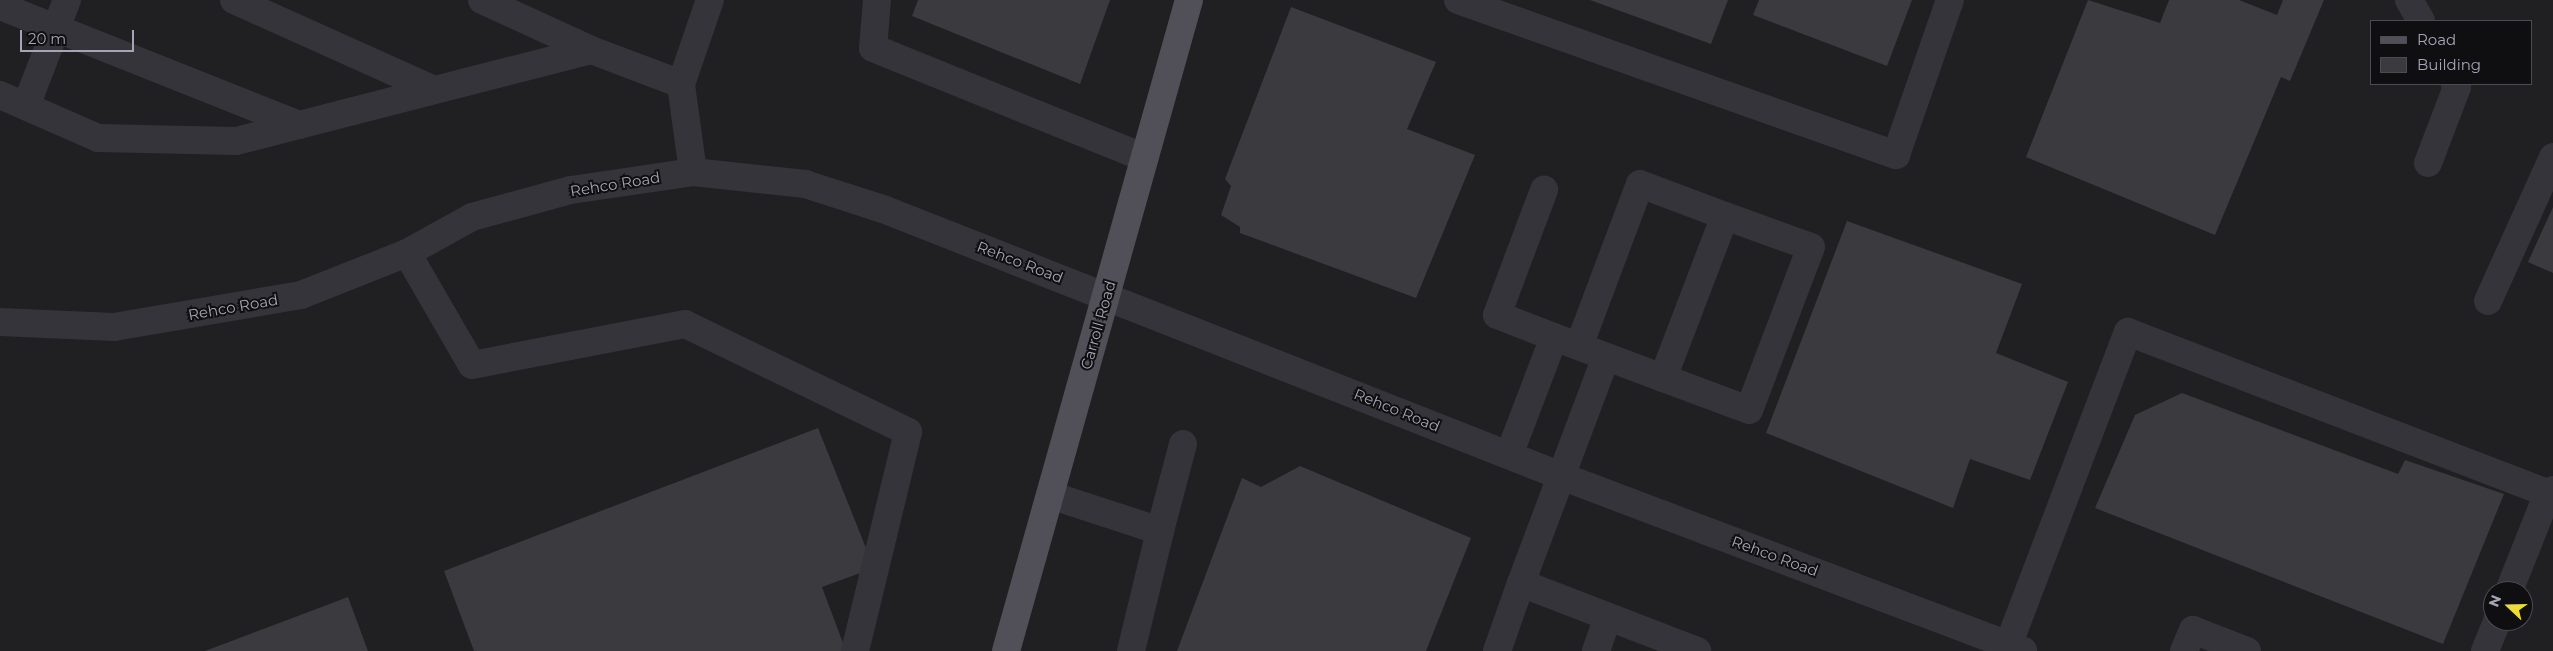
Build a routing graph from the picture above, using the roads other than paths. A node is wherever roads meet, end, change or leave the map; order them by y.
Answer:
1 (66, 0) edge
2 (234, 0) edge
3 (482, 0) edge
4 (709, 0) edge
5 (877, 0) edge
6 (1189, 0) edge
7 (1458, 0) edge
8 (1950, 0) edge
9 (2409, 0) edge
10 (0, 6) edge
11 (2420, 20) edge
12 (56, 28) junction
13 (591, 50) junction
14 (681, 84) junction
15 (2456, 85) edge
16 (434, 90) junction
17 (0, 95) edge
18 (26, 106) junction
19 (299, 125) junction
20 (2553, 157) edge
21 (1145, 158) junction
22 (2428, 162) dead end
23 (694, 172) junction
24 (1544, 190) dead end
25 (1725, 216) junction
26 (408, 253) junction
27 (1106, 296) junction
28 (2488, 301) dead end
29 (0, 322) edge
30 (1554, 336) junction
31 (1580, 346) junction
32 (1606, 357) junction
33 (1663, 378) junction
34 (1183, 444) dead end
35 (1510, 455) junction
36 (1561, 476) junction
37 (2550, 492) edge
38 (1050, 495) junction
39 (1160, 531) junction
40 (2513, 581) edge
41 (1521, 583) junction
42 (1608, 617) junction
43 (2493, 631) edge
44 (2016, 647) edge
45 (855, 651) edge
46 (1006, 651) edge
47 (1131, 651) edge
48 (1497, 651) edge
49 (1596, 651) edge
50 (1697, 651) edge
51 (2184, 651) edge
52 (2247, 651) edge
53 (2485, 651) edge

1 - 12 street
2 - 16 street
3 - 13 street
4 - 14 street
5 - 21 street
6 - 21 main road, Carroll Road
7 - 8 street
9 - 11 street
10 - 12 street
12 - 18 street
12 - 19 street
13 - 14 street
13 - 16 street
14 - 23 street
15 - 22 street
16 - 19 street
17 - 18 street
18 - 19 street
20 - 28 street
21 - 27 main road, Carroll Road
23 - 26 street, Rehco Road
23 - 27 street, Rehco Road
24 - 30 street
25 - 31 street
25 - 33 street
25 - 33 street
26 - 29 street, Rehco Road
26 - 45 street
27 - 35 street, Rehco Road
27 - 38 main road, Carroll Road
30 - 31 street
30 - 35 street
31 - 32 street
32 - 33 street
32 - 36 street
34 - 39 street
35 - 36 street, Rehco Road
36 - 41 street
36 - 44 street, Rehco Road
37 - 40 street
37 - 44 street
38 - 39 street
38 - 46 main road, Carroll Road
39 - 47 street
41 - 42 street
41 - 48 street
42 - 49 street
42 - 50 street
43 - 53 street
51 - 52 street

